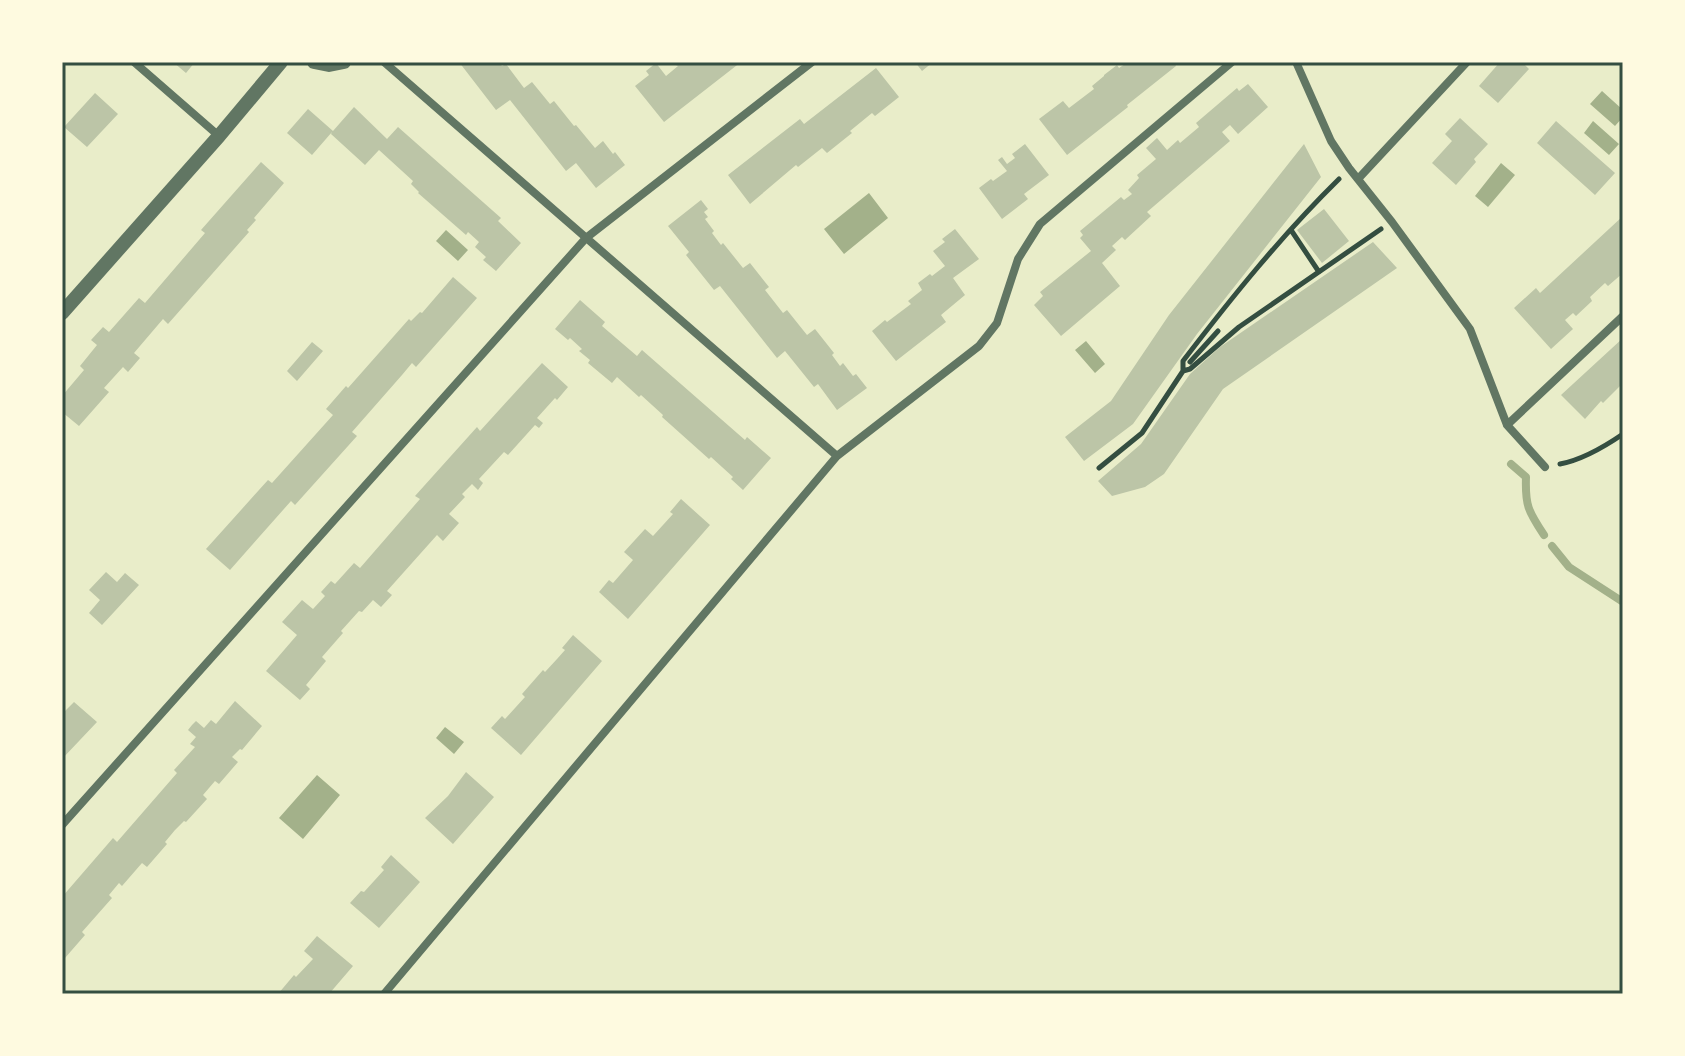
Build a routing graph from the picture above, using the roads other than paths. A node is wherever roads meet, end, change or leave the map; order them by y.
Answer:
1 (134, 62) edge
2 (281, 62) edge
3 (314, 62) edge
4 (344, 62) edge
5 (384, 62) edge
6 (812, 62) edge
7 (1232, 62) edge
8 (1296, 62) edge
9 (1467, 62) edge
10 (219, 136) junction
11 (1358, 179) junction
12 (586, 238) junction
13 (62, 313) edge
14 (1623, 316) edge
15 (1507, 425) junction
16 (837, 456) junction
17 (1545, 467) road end
18 (62, 825) edge
19 (384, 994) edge

1 - 10 street
2 - 10 street
3 - 4 street
5 - 12 street
6 - 12 street
7 - 16 street
8 - 11 street
9 - 11 street
10 - 13 street
11 - 15 street
12 - 16 street
12 - 18 street
14 - 15 street
15 - 17 street
16 - 19 street

